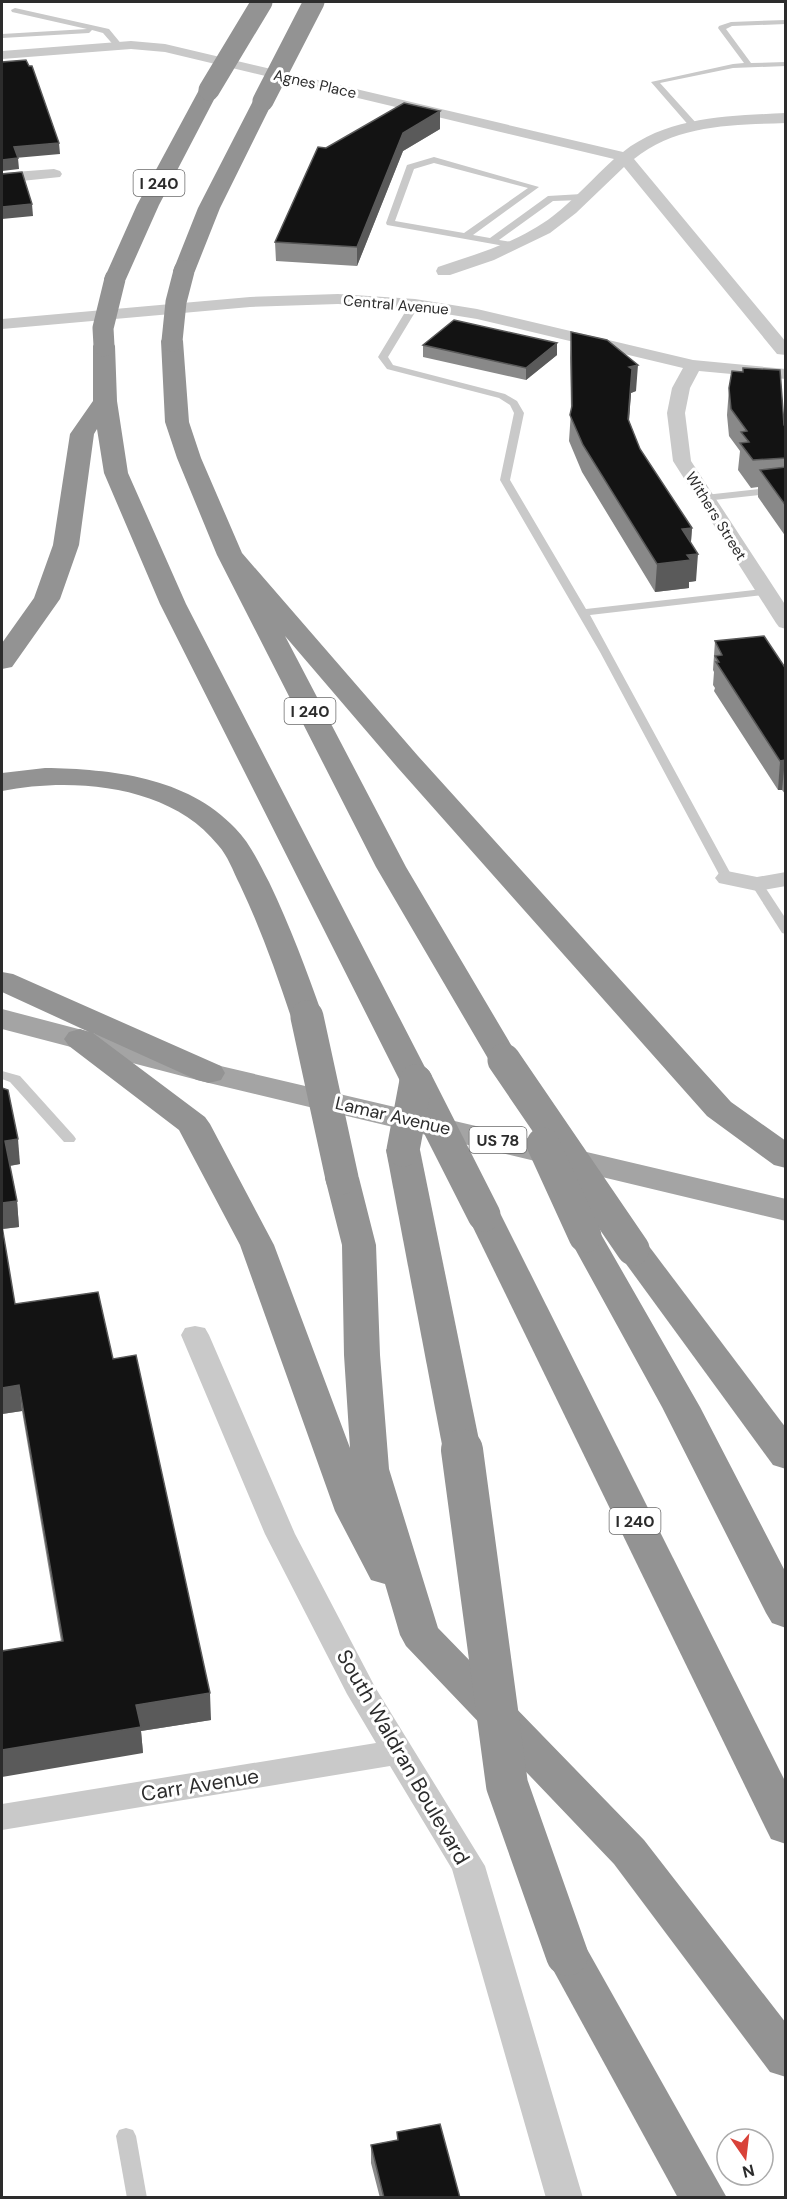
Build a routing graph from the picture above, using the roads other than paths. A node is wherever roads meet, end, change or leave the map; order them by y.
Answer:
1 (262, 2) edge
2 (314, 2) edge
3 (15, 10) dead end
4 (48, 17) junction
5 (38, 22) dead end
6 (786, 22) edge
7 (27, 26) dead end
8 (106, 31) junction
9 (4, 36) edge
10 (119, 46) junction
11 (2, 55) edge
12 (786, 64) edge
13 (749, 66) junction
14 (786, 118) edge
15 (694, 126) junction
16 (624, 157) junction
17 (54, 174) dead end
18 (2, 178) edge
19 (582, 197) junction
20 (466, 236) junction
21 (491, 241) junction
22 (514, 245) junction
23 (444, 271) dead end
24 (415, 304) junction
25 (2, 324) edge
26 (784, 350) edge
27 (693, 365) junction
28 (786, 374) edge
29 (105, 401) junction
30 (786, 489) edge
31 (705, 498) junction
32 (230, 555) junction
33 (763, 592) junction
34 (583, 613) junction
35 (786, 624) edge
36 (2, 661) edge
37 (2, 782) edge
38 (727, 878) joint
39 (786, 879) edge
40 (757, 884) junction
41 (786, 930) edge
42 (2, 981) edge
43 (2, 1019) edge
44 (80, 1039) junction
45 (504, 1060) junction
46 (209, 1073) junction
47 (2, 1075) edge
48 (416, 1081) junction
49 (69, 1139) dead end
50 (786, 1157) edge
51 (786, 1210) edge
52 (195, 1335) dead end
53 (786, 1455) edge
54 (786, 1613) edge
55 (420, 1635) junction
56 (399, 1752) junction
57 (2, 1817) edge
58 (786, 1827) edge
59 (786, 2058) edge
60 (126, 2136) dead end
61 (137, 2198) edge
62 (565, 2198) edge
63 (703, 2198) edge

1 - 29 highway, I 240, bridge
2 - 32 highway, I 240, bridge
3 - 4 lane
4 - 5 lane
4 - 8 lane
6 - 13 lane
7 - 9 lane
8 - 9 lane
8 - 10 lane
10 - 11 street, Agnes Place
10 - 16 street, Agnes Place
12 - 13 lane
13 - 15 lane
14 - 15 street
15 - 16 street
16 - 19 street
16 - 26 street
17 - 18 street
19 - 21 lane
19 - 22 street
20 - 20 lane
20 - 21 lane
21 - 22 lane
22 - 23 street
24 - 25 street, Central Avenue
24 - 27 street, Central Avenue
24 - 34 lane
27 - 28 street, Central Avenue
27 - 31 street, Withers Street
29 - 36 highway
29 - 48 highway, I 240
30 - 31 lane
31 - 33 street, Withers Street
32 - 45 highway, I 240
32 - 50 highway
33 - 34 lane
33 - 35 street, Withers Street
34 - 38 lane
37 - 55 highway, bridge
38 - 40 street
39 - 40 street
40 - 41 lane
42 - 46 highway
43 - 44 main road, Lamar Avenue / US 78
44 - 46 main road, Lamar Avenue / US 78
44 - 55 highway
45 - 53 highway, bridge
45 - 54 highway, I 240, bridge
46 - 51 main road, Lamar Avenue / US 78
47 - 49 lane
48 - 58 highway, I 240, bridge
48 - 63 highway, bridge
52 - 56 street, South Waldran Boulevard
55 - 59 highway
56 - 57 street, Carr Avenue
56 - 62 street, South Waldran Boulevard
60 - 61 lane

